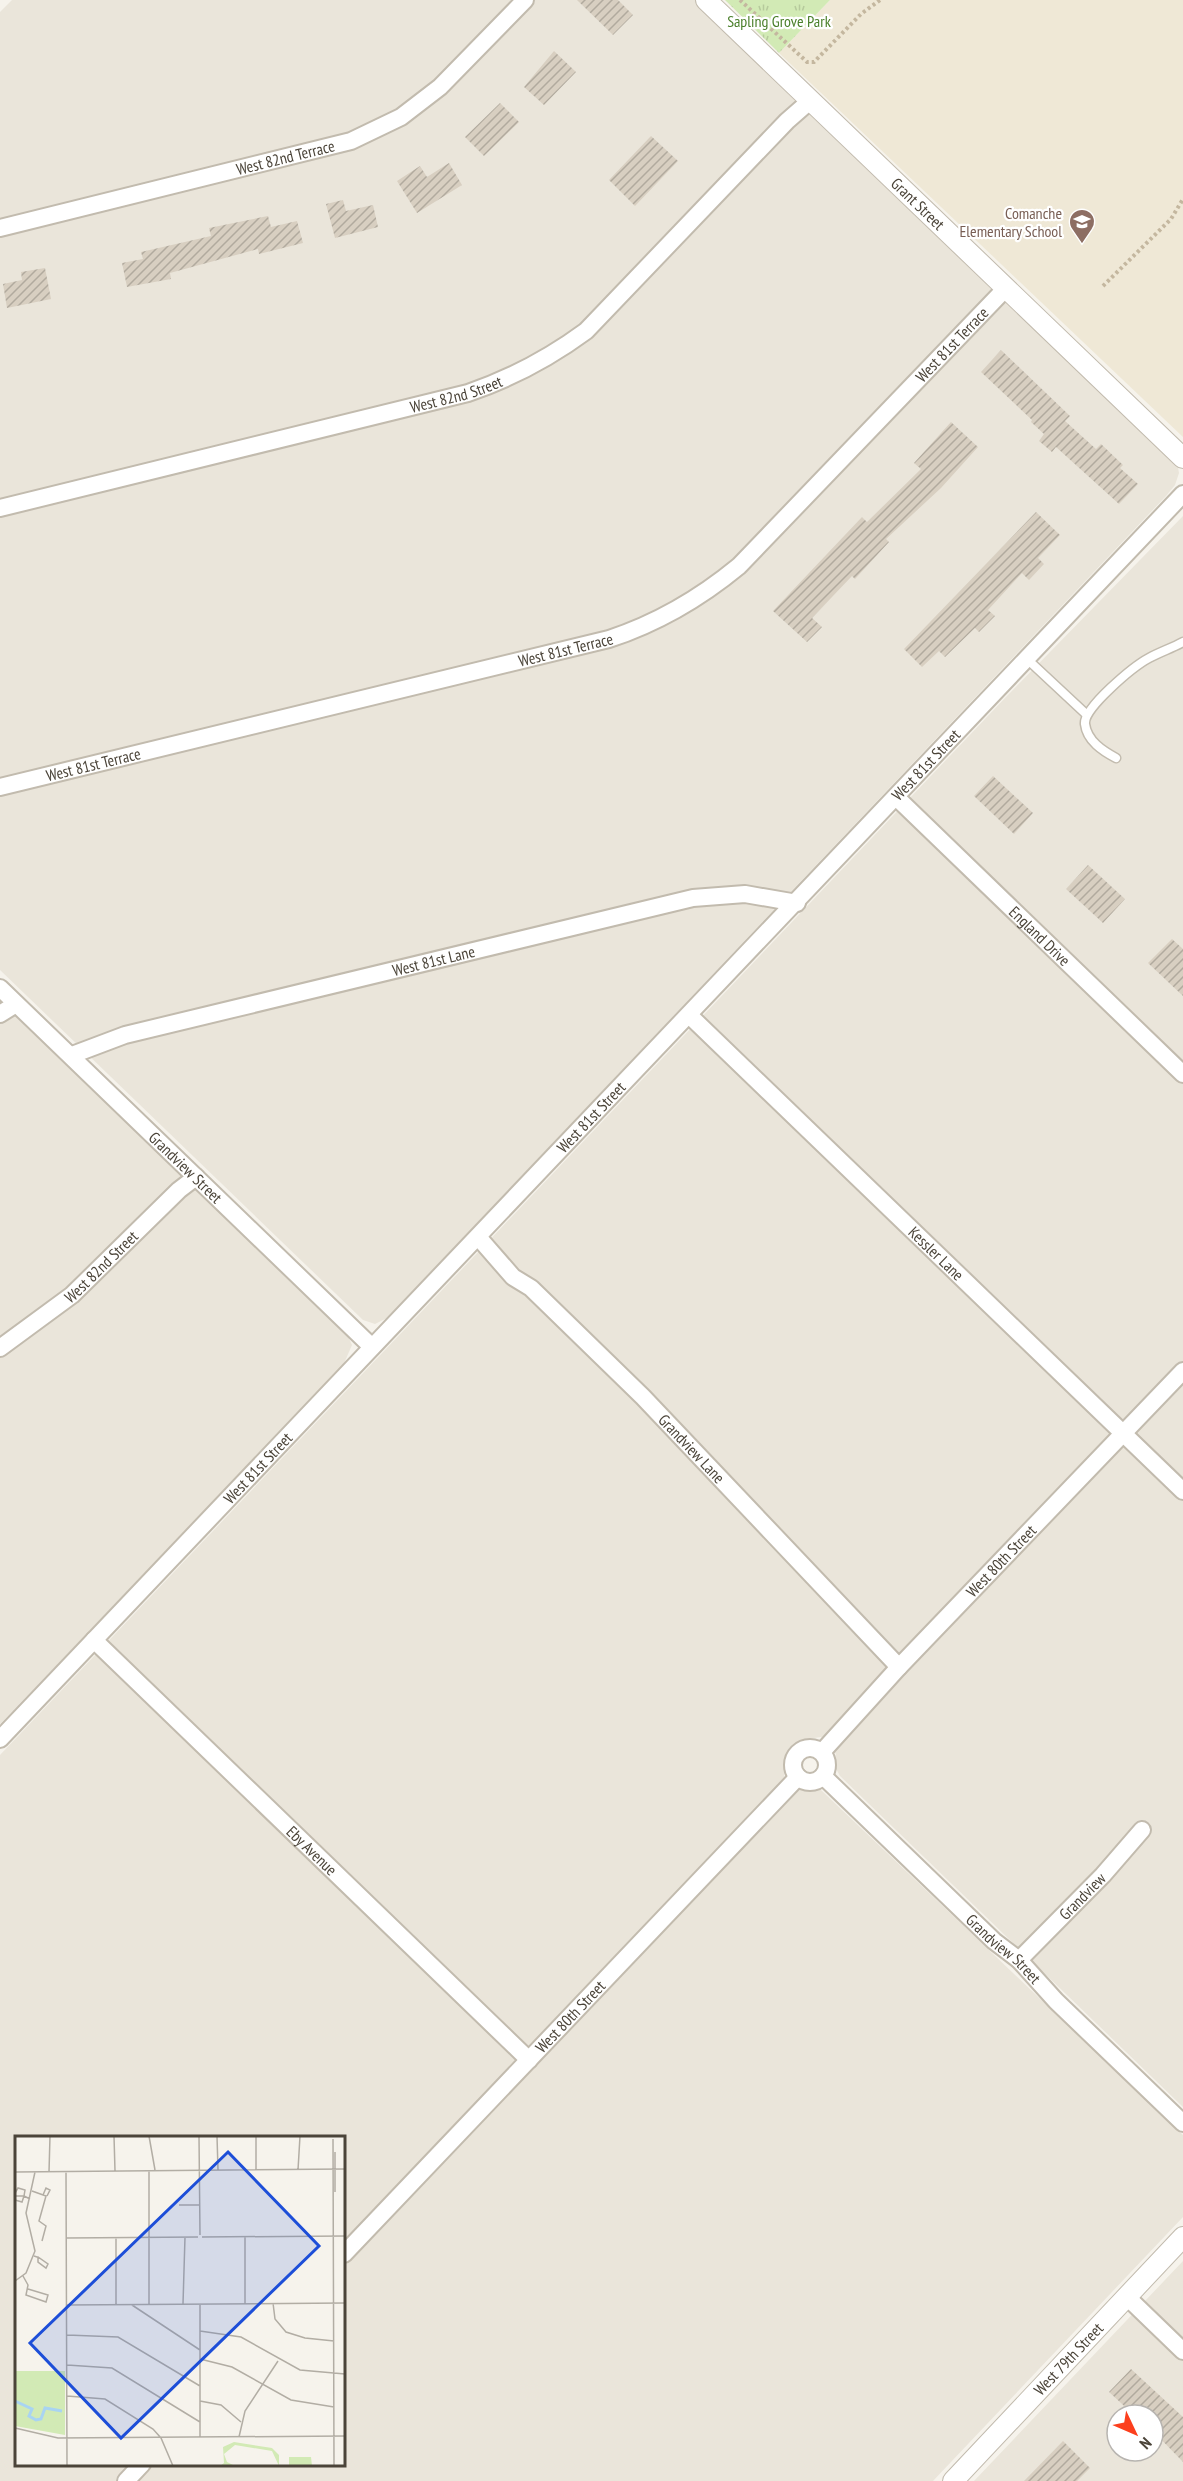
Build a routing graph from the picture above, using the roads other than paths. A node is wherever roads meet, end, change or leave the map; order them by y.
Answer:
1 (525, 0) edge
2 (706, 0) edge
3 (811, 100) junction
4 (0, 228) edge
5 (1006, 288) junction
6 (1183, 458) edge
7 (1183, 494) edge
8 (0, 508) edge
9 (1183, 642) edge
10 (1027, 659) junction
11 (1086, 714) junction
12 (1116, 758) dead end
13 (0, 787) edge
14 (896, 797) junction
15 (797, 903) junction
16 (0, 988) edge
17 (16, 1004) junction
18 (0, 1014) edge
19 (690, 1016) junction
20 (72, 1055) junction
21 (1183, 1074) edge
22 (196, 1177) junction
23 (479, 1238) junction
24 (372, 1347) junction
25 (0, 1348) edge
26 (1183, 1371) edge
27 (1124, 1434) junction
28 (1183, 1491) edge
29 (94, 1640) junction
30 (899, 1667) junction
31 (0, 1739) edge
32 (822, 1752) junction
33 (823, 1776) junction
34 (798, 1778) junction
35 (1142, 1830) dead end
36 (1019, 1960) junction
37 (529, 2060) junction
38 (1183, 2123) edge
39 (1183, 2237) edge
40 (345, 2253) edge
41 (1126, 2297) junction
42 (1183, 2351) edge
43 (140, 2466) edge
44 (126, 2481) edge
45 (953, 2481) edge

1 - 4 street, West 82nd Terrace
2 - 3 street, Grant Street
3 - 5 street, Grant Street
3 - 8 street, West 82nd Street
5 - 6 street, Grant Street
5 - 13 street, West 81st Terrace
7 - 10 street, West 81st Street
9 - 11 lane
10 - 11 lane
10 - 14 street, West 81st Street
11 - 12 lane
14 - 15 street, West 81st Street
14 - 21 street, England Drive
15 - 19 street, West 81st Street
15 - 20 street, West 81st Lane
16 - 17 street, Grandview Street
17 - 18 street
17 - 20 street, Grandview Street
19 - 23 street, West 81st Street
19 - 27 street, Kessler Lane
20 - 22 street, Grandview Street
22 - 24 street, Grandview Street
22 - 25 street, West 82nd Street
23 - 24 street, West 81st Street
23 - 30 street, Grandview Lane
24 - 29 street, West 81st Street
26 - 27 street, West 80th Street
27 - 28 street, Kessler Lane
27 - 30 street, West 80th Street
29 - 31 street, West 81st Street
29 - 37 street, Eby Avenue
30 - 32 street, West 80th Street
32 - 33 street
32 - 34 street
33 - 34 street
33 - 36 street, Grandview Street
34 - 37 street, West 80th Street
35 - 36 street, Grandview
36 - 38 street, Grandview Street
37 - 40 street, West 80th Street
39 - 41 street, West 79th Street
41 - 42 street
41 - 45 street, West 79th Street
43 - 44 street

